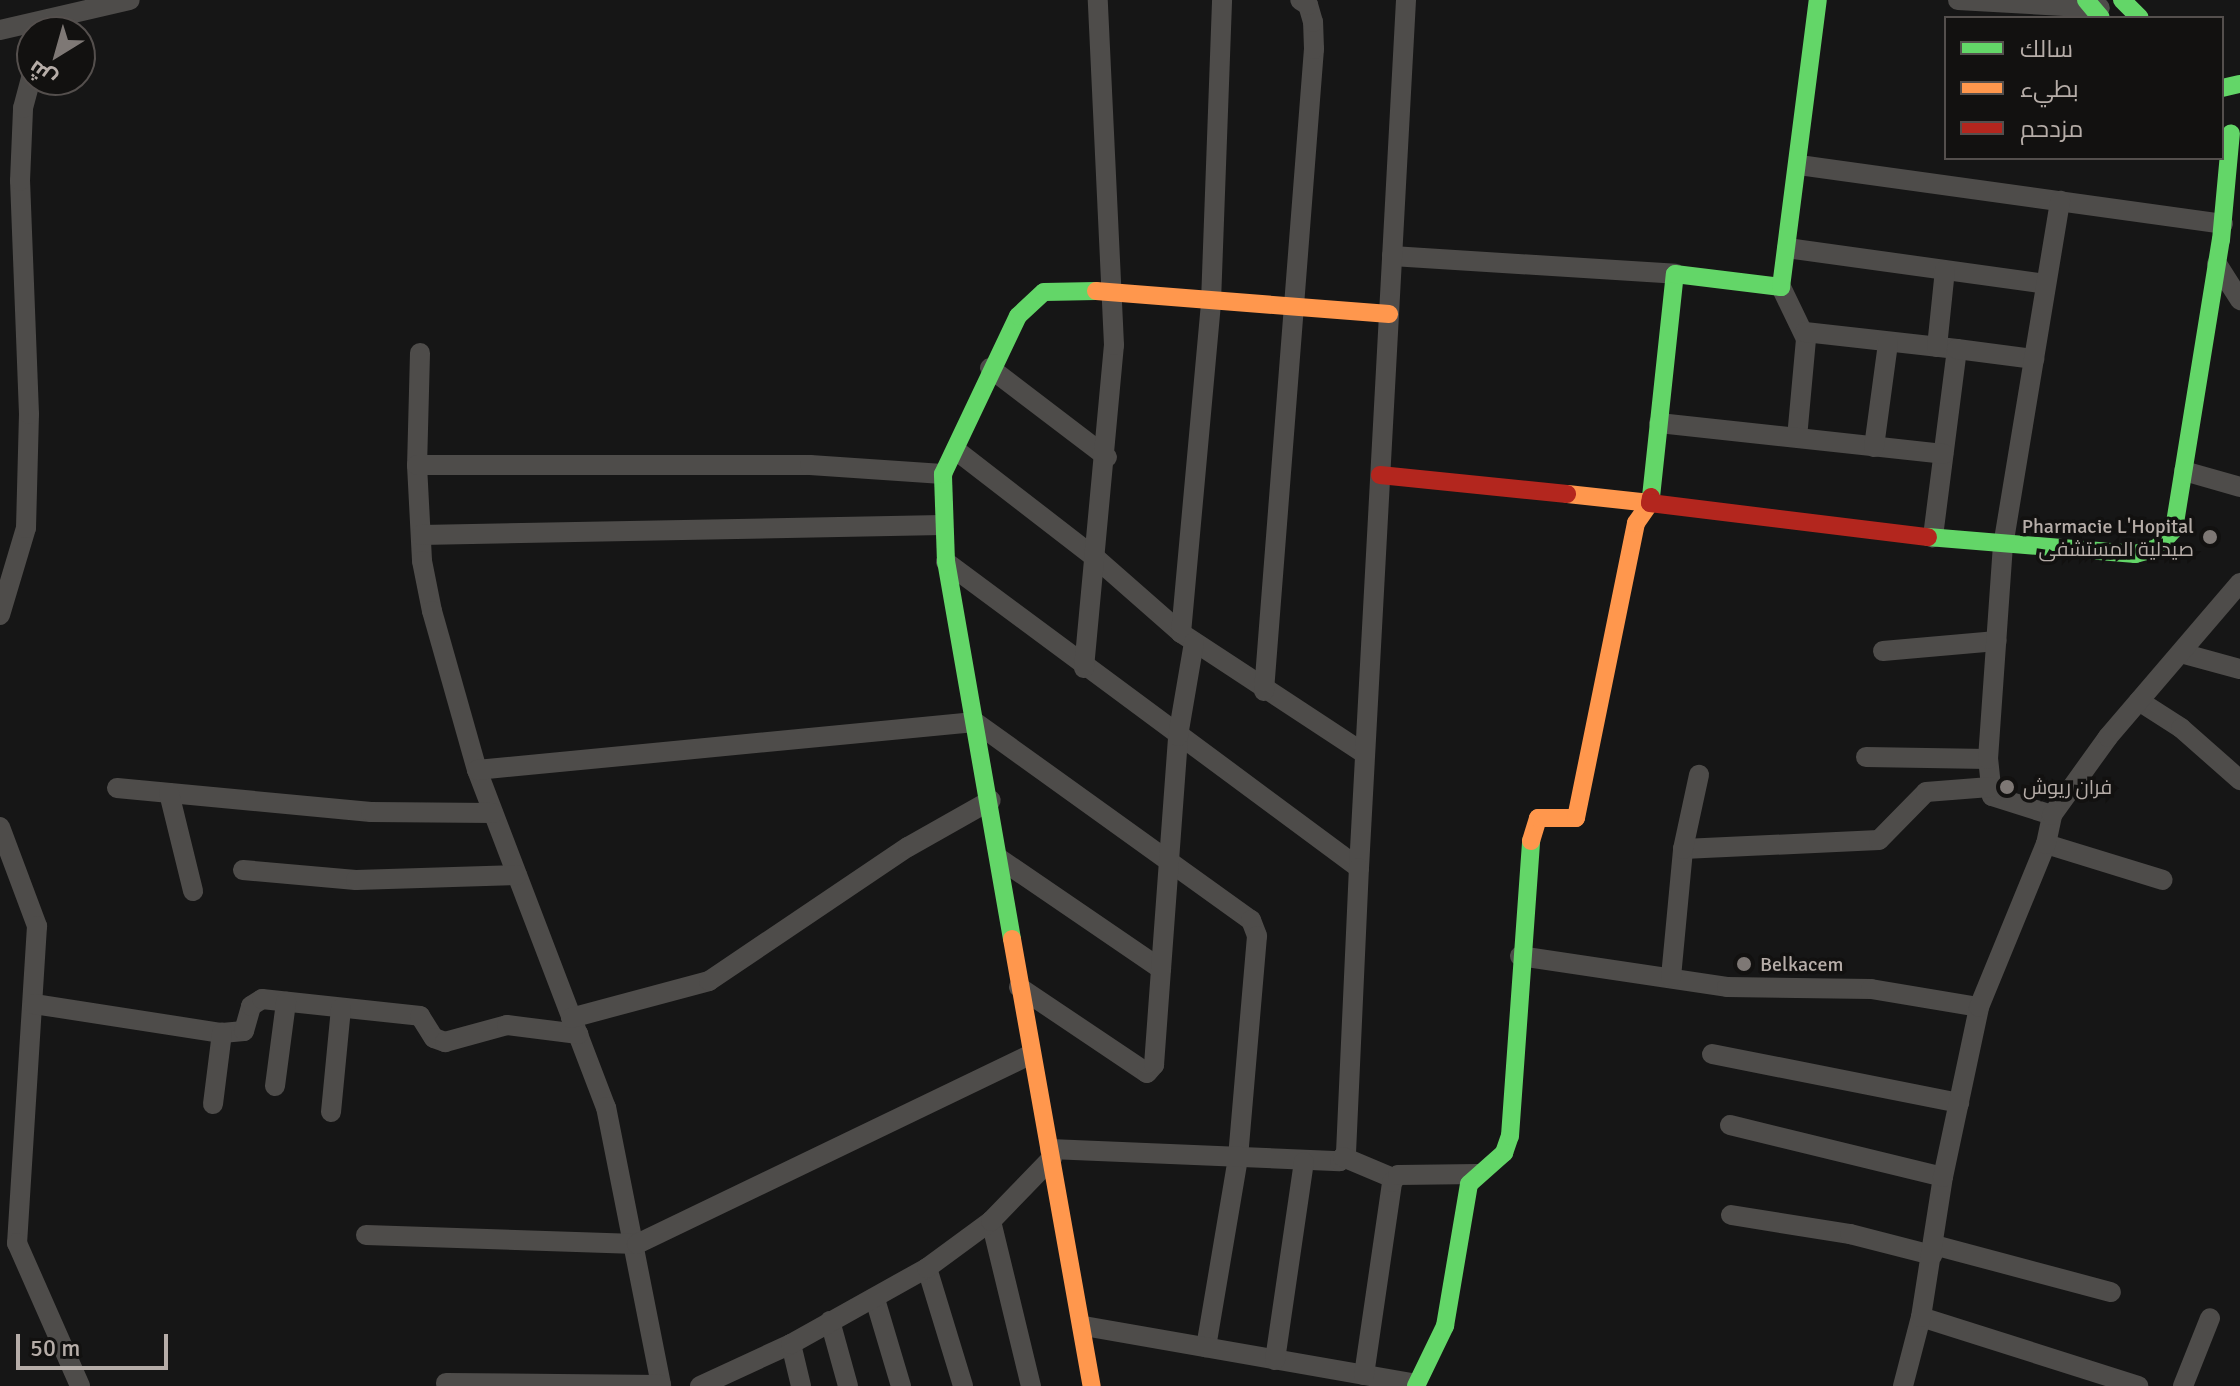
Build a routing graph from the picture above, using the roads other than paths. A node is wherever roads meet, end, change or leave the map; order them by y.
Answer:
1 (130, 0) edge
2 (1098, 0) edge
3 (1222, 0) edge
4 (1300, 0) edge
5 (1406, 0) edge
6 (1818, 0) edge
7 (1958, 0) edge
8 (2123, 1) edge
9 (2093, 9) edge
10 (79, 16) edge
11 (2138, 16) edge
12 (26, 96) edge
13 (2231, 132) edge
14 (1799, 165) junction
15 (2060, 201) junction
16 (2223, 224) junction
17 (1787, 248) junction
18 (1392, 256) junction
19 (2217, 264) junction
20 (1945, 270) junction
21 (1675, 274) junction
22 (2046, 284) junction
23 (1781, 287) junction
24 (1113, 292) junction
25 (2240, 300) edge
26 (1211, 302) junction
27 (1291, 309) junction
28 (1389, 314) junction
29 (1805, 332) junction
30 (1888, 343) junction
31 (1947, 348) junction
32 (420, 353) dead end
33 (2034, 359) junction
34 (990, 368) junction
35 (1659, 423) junction
36 (1797, 438) junction
37 (1874, 447) junction
38 (957, 451) junction
39 (1943, 454) junction
40 (1107, 457) junction
41 (417, 465) junction
42 (2184, 471) junction
43 (943, 474) junction
44 (1380, 475) junction
45 (2240, 487) edge
46 (1650, 503) junction
47 (942, 525) junction
48 (421, 535) junction
49 (1933, 537) junction
50 (2003, 546) junction
51 (1098, 560) junction
52 (946, 562) junction
53 (2240, 583) edge
54 (0, 615) edge
55 (1187, 638) junction
56 (1997, 641) junction
57 (1883, 651) dead end
58 (2181, 653) junction
59 (1084, 668) junction
60 (2240, 669) edge
61 (1264, 691) junction
62 (2139, 701) junction
63 (975, 722) junction
64 (1178, 736) junction
65 (1365, 754) junction
66 (1866, 757) dead end
67 (1988, 759) junction
68 (477, 770) junction
69 (2239, 773) edge
70 (1699, 775) dead end
71 (1990, 787) junction
72 (117, 788) dead end
73 (169, 793) junction
74 (991, 800) junction
75 (493, 813) junction
76 (2052, 815) junction
77 (0, 827) edge
78 (2046, 844) junction
79 (1683, 849) junction
80 (1000, 859) junction
81 (1169, 861) junction
82 (1359, 868) junction
83 (243, 870) dead end
84 (517, 875) junction
85 (2163, 880) dead end
86 (193, 891) dead end
87 (1520, 956) junction
88 (1161, 969) junction
89 (1671, 977) junction
90 (1019, 987) junction
91 (286, 1002) junction
92 (34, 1004) junction
93 (1979, 1007) junction
94 (341, 1008) junction
95 (574, 1026) junction
96 (222, 1033) junction
97 (1712, 1054) dead end
98 (1029, 1055) junction
99 (275, 1086) dead end
100 (1959, 1103) junction
101 (213, 1104) dead end
102 (331, 1112) dead end
103 (1730, 1125) dead end
104 (1051, 1153) junction
105 (1343, 1157) junction
106 (1238, 1158) junction
107 (1304, 1162) junction
108 (1478, 1174) junction
109 (1943, 1177) junction
110 (1395, 1179) junction
111 (1731, 1215) dead end
112 (991, 1221) junction
113 (366, 1235) dead end
114 (637, 1244) junction
115 (1933, 1250) junction
116 (927, 1268) junction
117 (2111, 1292) dead end
118 (875, 1299) junction
119 (1921, 1317) junction
120 (2210, 1318) dead end
121 (830, 1321) junction
122 (1084, 1326) junction
123 (791, 1344) junction
124 (1206, 1347) junction
125 (1275, 1360) junction
126 (1349, 1378) edge
127 (728, 1381) edge
128 (446, 1383) dead end
129 (661, 1385) edge
130 (1416, 1385) edge
131 (80, 1386) edge
132 (700, 1386) edge
133 (801, 1386) edge
134 (848, 1386) edge
135 (901, 1386) edge
136 (963, 1386) edge
137 (1031, 1386) edge
138 (1092, 1386) edge
139 (1903, 1386) edge
140 (2138, 1386) edge
141 (2183, 1386) edge

1 - 10 street
2 - 24 street
3 - 26 street
4 - 27 street
5 - 18 street
6 - 14 street
7 - 9 street
8 - 9 street
8 - 11 street
12 - 54 street
13 - 16 street
14 - 15 street
14 - 17 street
15 - 16 street
15 - 22 street
16 - 19 street
17 - 20 street
17 - 23 street
18 - 21 street
18 - 28 street
19 - 25 street
19 - 42 street
20 - 22 street
20 - 31 street
21 - 23 street
21 - 35 street
22 - 33 street
23 - 29 street
24 - 26 street
24 - 34 street
24 - 40 street
26 - 27 street
26 - 55 street
27 - 28 street
27 - 61 street
28 - 44 street
29 - 30 street
29 - 36 street
30 - 31 street
30 - 37 street
31 - 33 street
31 - 39 street
32 - 41 street
33 - 50 street
34 - 38 street
34 - 40 street
35 - 36 street
35 - 46 street
36 - 37 street
37 - 39 street
38 - 43 street
38 - 51 street
39 - 49 street
40 - 51 street
41 - 43 street
41 - 48 street
42 - 45 street
42 - 50 street
43 - 47 street
44 - 46 street
44 - 65 street
46 - 49 street
46 - 87 street
47 - 48 street
47 - 52 street
48 - 68 street
49 - 50 street
50 - 56 street
51 - 55 street
51 - 59 street
52 - 59 street
52 - 63 street
53 - 58 street
55 - 61 street
55 - 64 street
56 - 57 street
56 - 67 street
58 - 60 street
58 - 62 street
59 - 64 street
61 - 65 street
62 - 69 street
62 - 76 street
63 - 68 street
63 - 74 street
63 - 81 street
64 - 81 street
64 - 82 street
65 - 82 street
66 - 67 street
67 - 71 street
68 - 75 street
70 - 79 street
71 - 76 street
71 - 79 street
72 - 73 street
73 - 75 street
73 - 86 street
74 - 80 street
74 - 95 street
75 - 84 street
76 - 78 street
77 - 92 street
78 - 85 street
78 - 93 street
79 - 89 street
80 - 88 street
80 - 90 street
81 - 88 street
81 - 106 street
82 - 105 street
83 - 84 street
84 - 95 street
87 - 89 street
87 - 108 street
88 - 90 street
89 - 93 street
90 - 98 street
91 - 94 street
91 - 96 street
91 - 99 street
92 - 96 street
92 - 131 street
93 - 100 street
94 - 95 street
94 - 102 street
95 - 114 street
96 - 101 street
97 - 100 street
98 - 104 street
98 - 114 street
100 - 109 street
103 - 109 street
104 - 106 street
104 - 112 street
104 - 122 street
105 - 107 street
105 - 110 street
106 - 107 street
106 - 124 street
107 - 125 street
108 - 110 street
108 - 130 street
109 - 115 street
110 - 126 street
111 - 115 street
112 - 116 street
112 - 137 street
113 - 114 street
114 - 129 street
115 - 117 street
115 - 119 street
116 - 118 street
116 - 136 street
118 - 121 street
118 - 135 street
119 - 139 street
119 - 140 street
120 - 141 street
121 - 123 street
121 - 134 street
122 - 124 street
122 - 138 street
123 - 127 street
123 - 133 street
124 - 125 street
125 - 126 street
126 - 130 street
127 - 132 street
128 - 129 street

